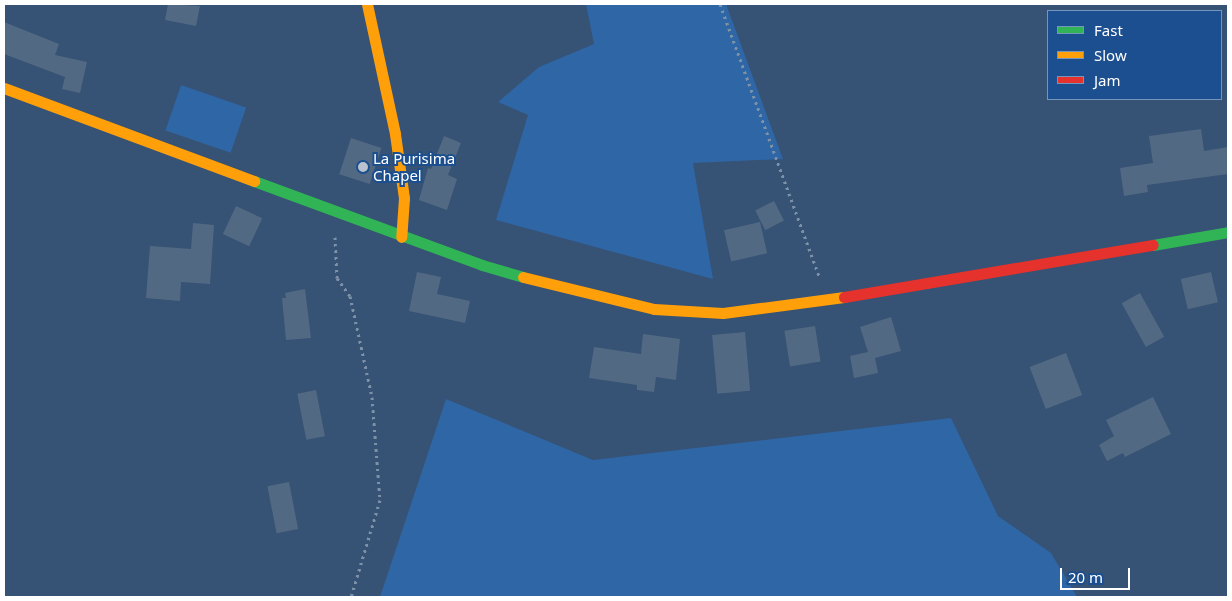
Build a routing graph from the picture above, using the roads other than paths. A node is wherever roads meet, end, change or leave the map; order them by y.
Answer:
1 (367, 4) edge
2 (4, 88) edge
3 (1228, 232) edge
4 (401, 236) junction

1 - 4 main road
2 - 4 main road
3 - 4 main road

